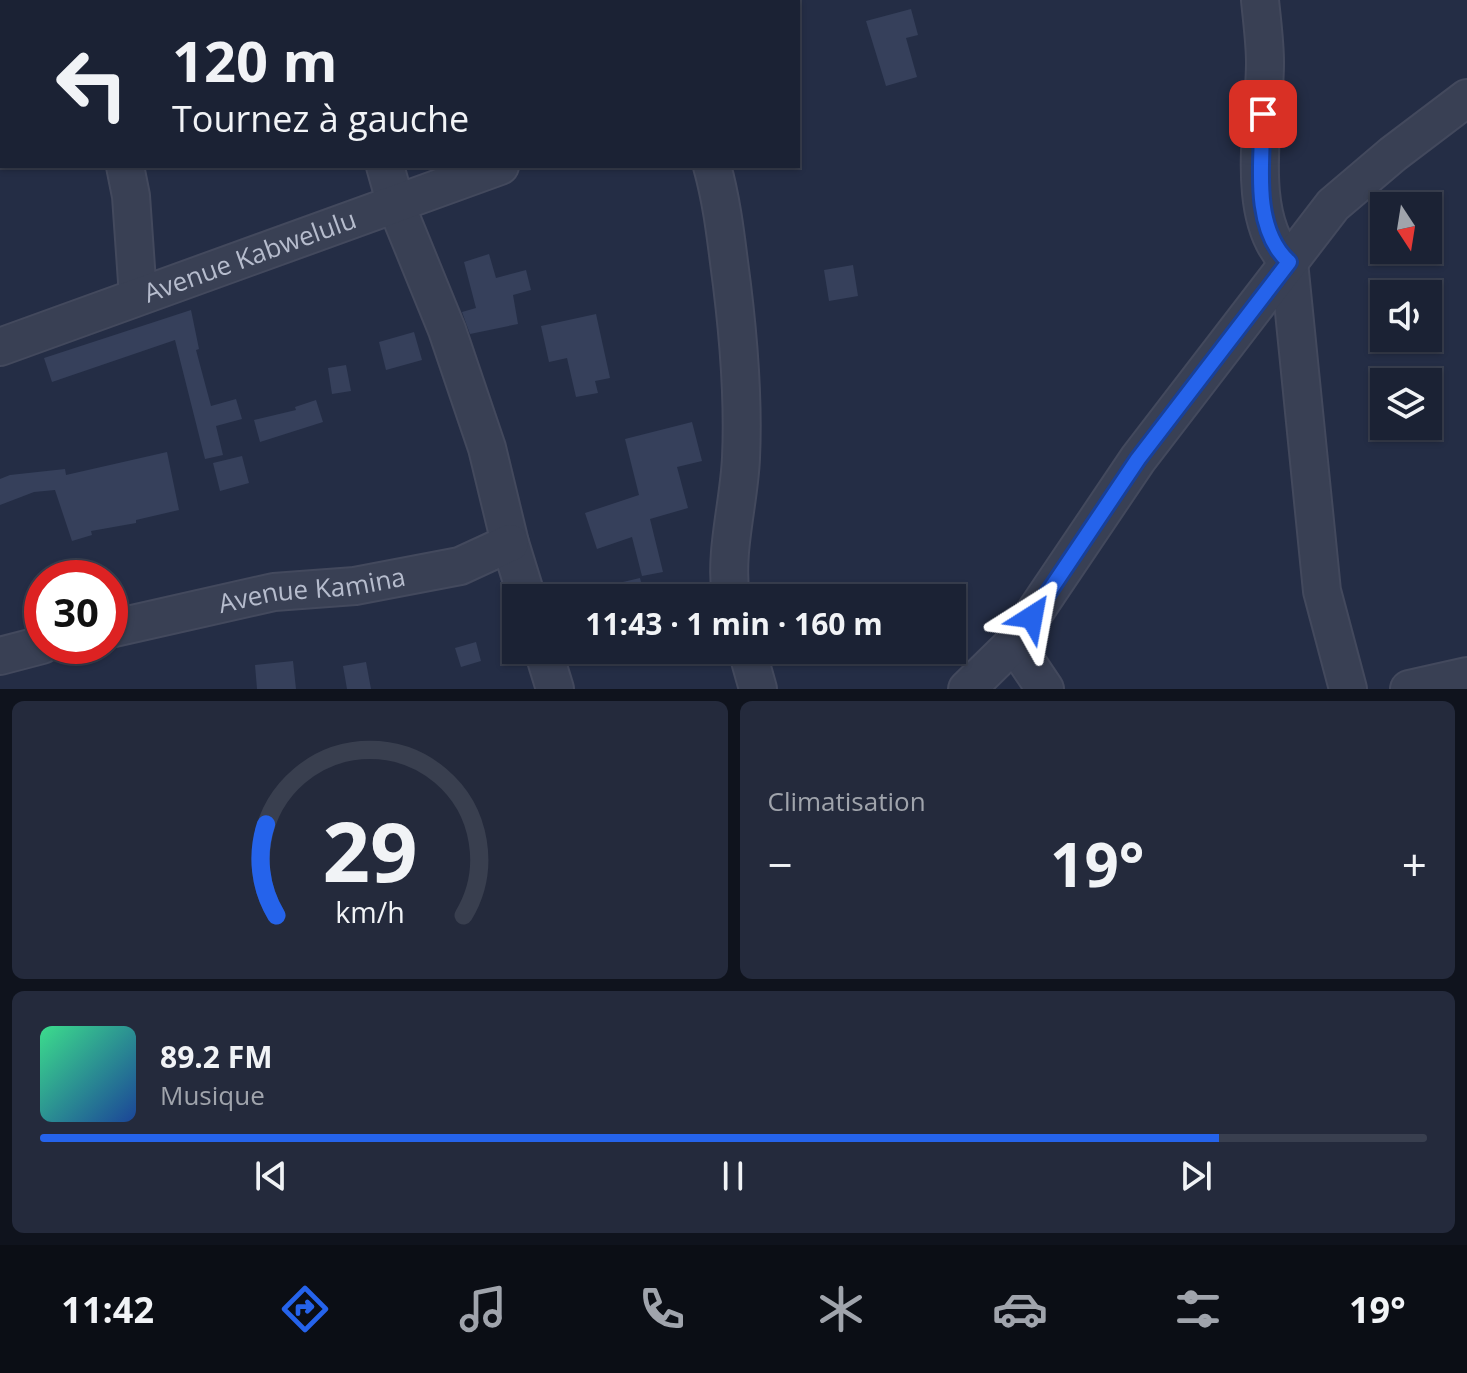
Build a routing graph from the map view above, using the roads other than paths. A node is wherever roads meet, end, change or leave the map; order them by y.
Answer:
1 (1260, 0) edge
2 (1467, 98) edge
3 (125, 168) edge
4 (386, 168) edge
5 (495, 168) edge
6 (713, 168) edge
7 (396, 205) junction
8 (1289, 262) junction
9 (138, 296) junction
10 (0, 347) edge
11 (510, 543) junction
12 (523, 584) edge
13 (729, 584) edge
14 (128, 625) edge
15 (1014, 643) junction
16 (24, 650) edge
17 (0, 656) edge
18 (547, 664) edge
19 (751, 664) edge
20 (1467, 676) edge
21 (555, 689) edge
22 (758, 689) edge
23 (967, 689) edge
24 (1045, 689) edge
25 (1348, 689) edge
26 (1409, 689) edge

1 - 8 street
2 - 8 street
3 - 9 street
4 - 7 street
5 - 7 street, Avenue Kabwelulu
6 - 13 street
7 - 9 street, Avenue Kabwelulu
7 - 11 street
8 - 15 street
8 - 25 street
9 - 10 street, Avenue Kabwelulu
11 - 12 street
11 - 14 street, Avenue Kamina
15 - 23 street
15 - 24 street
16 - 17 street
18 - 21 street
19 - 22 street
20 - 26 street

